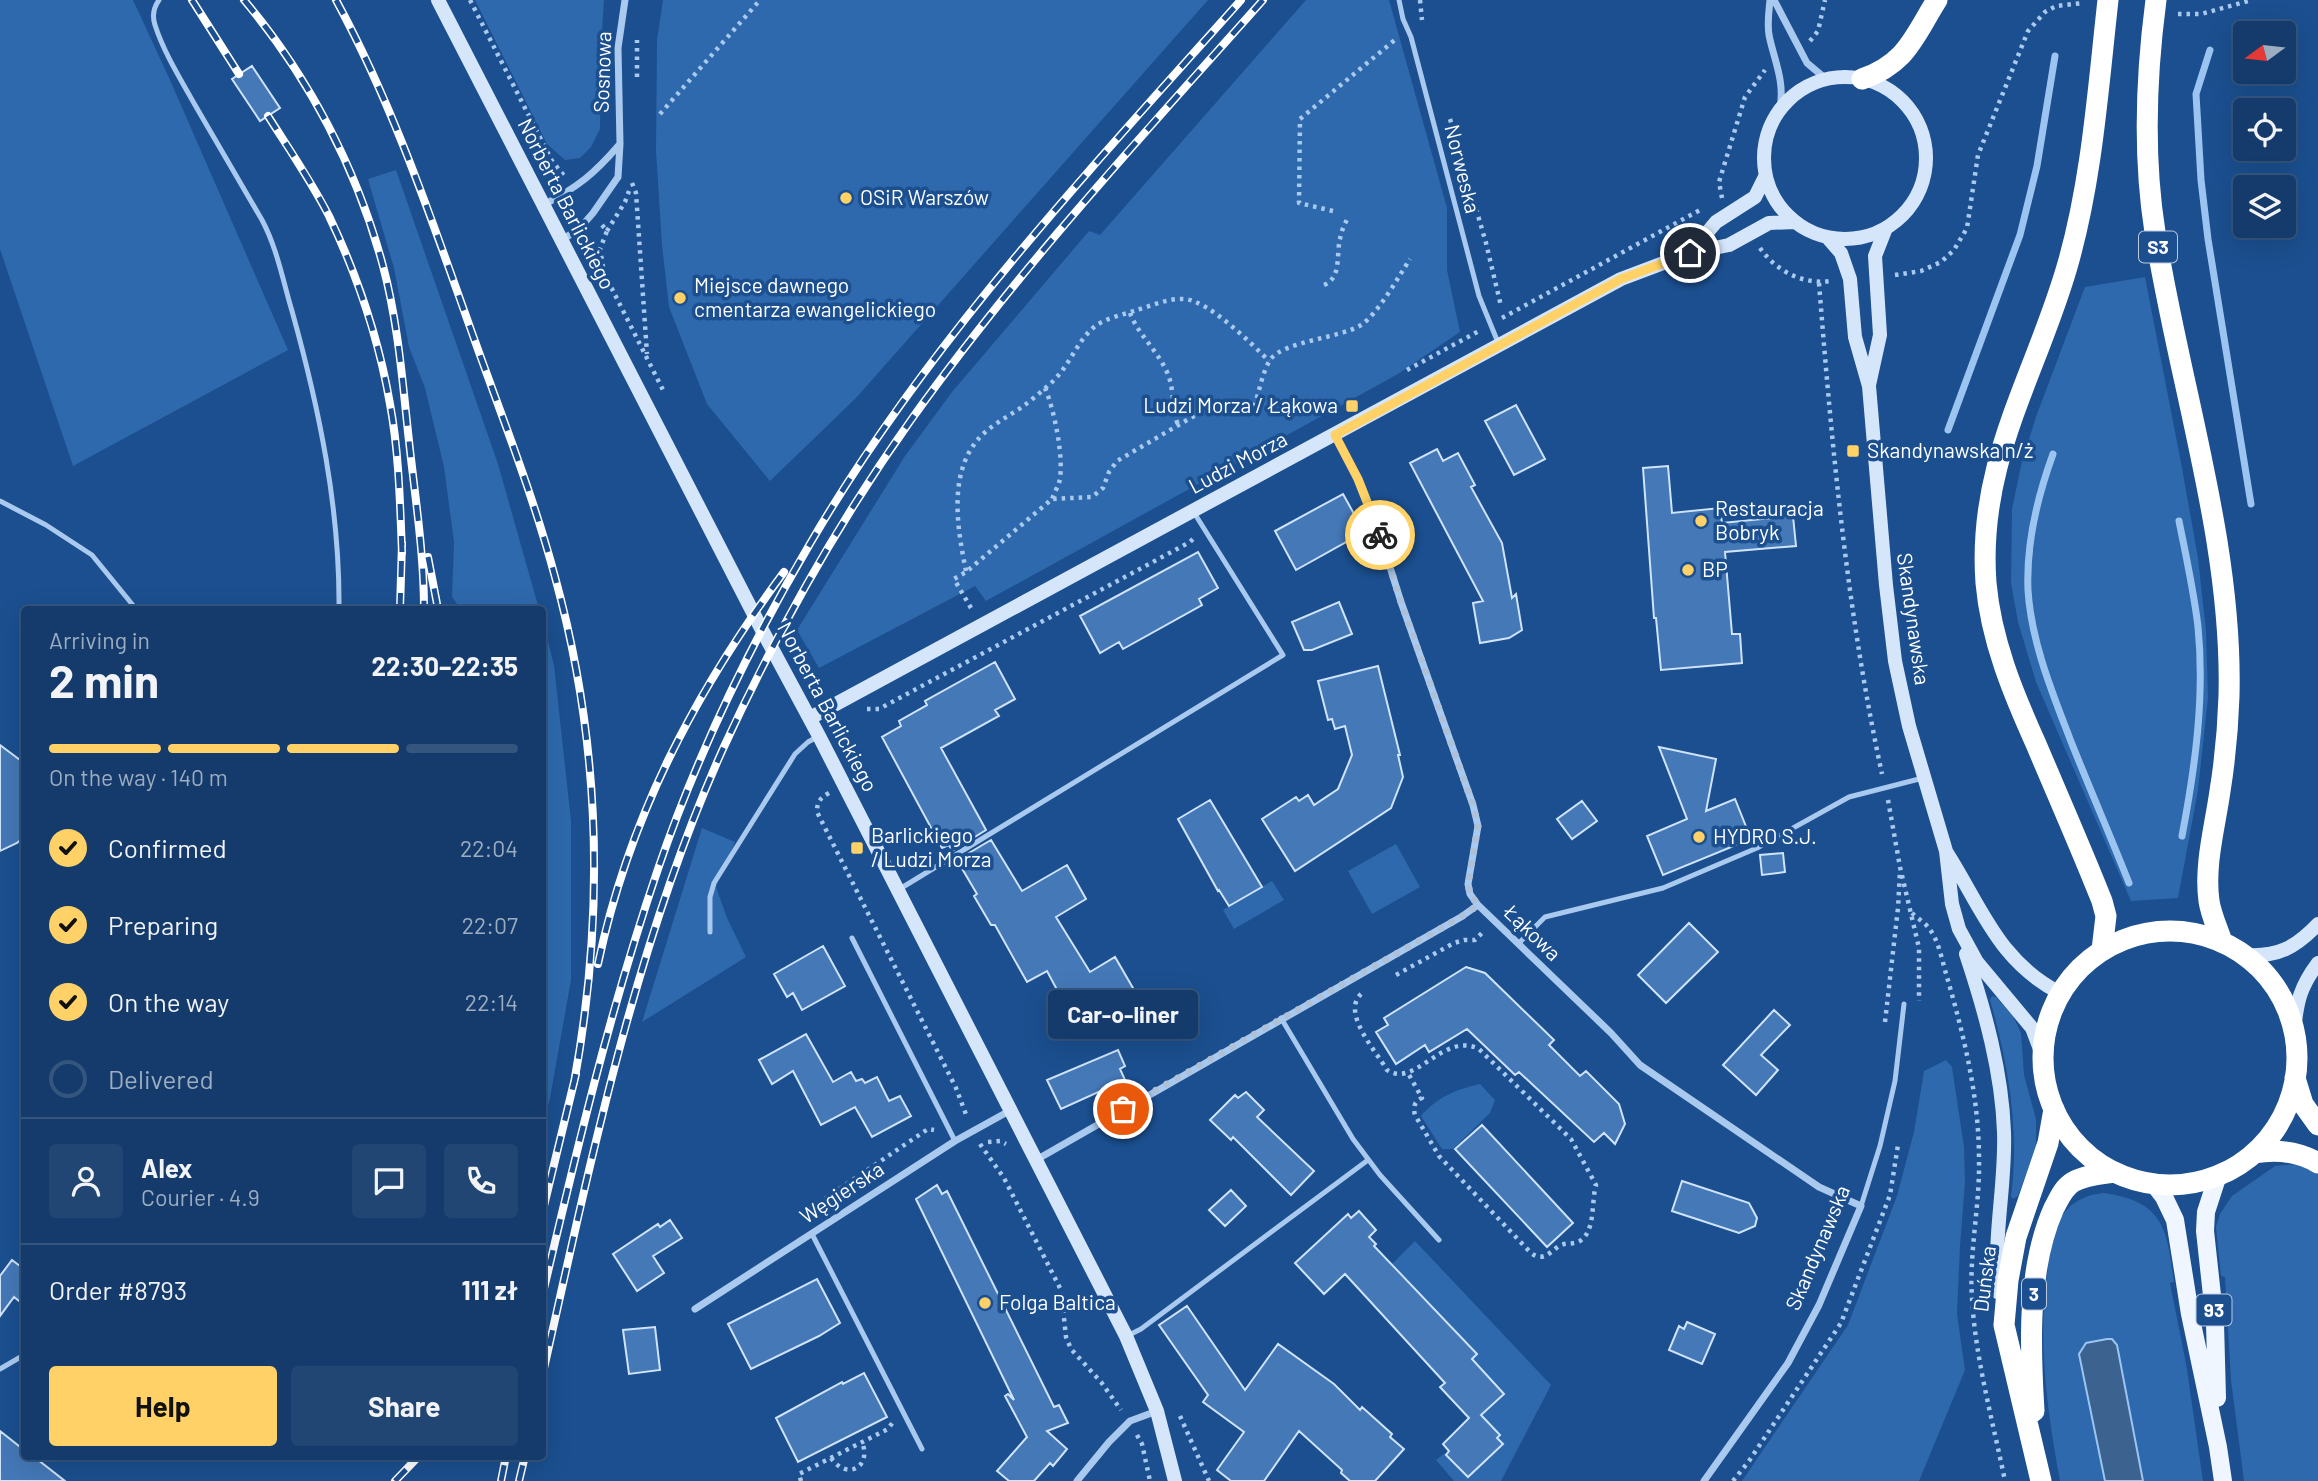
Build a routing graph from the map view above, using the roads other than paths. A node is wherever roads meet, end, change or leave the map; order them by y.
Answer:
1 (159, 0) edge
2 (438, 0) edge
3 (625, 0) edge
4 (1399, 0) edge
5 (1772, 0) edge
6 (1937, 0) edge
7 (2108, 0) edge
8 (2155, 0) edge
9 (1826, 79) junction
10 (1862, 79) junction
11 (1780, 108) junction
12 (620, 144) junction
13 (1765, 177) junction
14 (544, 205) junction
15 (1794, 222) junction
16 (1886, 228) junction
17 (1827, 237) junction
18 (562, 240) junction
19 (1690, 253) junction
20 (1499, 345) junction
21 (1869, 386) junction
22 (1335, 435) junction
23 (0, 501) edge
24 (1194, 511) junction
25 (133, 606) edge
26 (339, 606) edge
27 (810, 718) junction
28 (819, 736) junction
29 (1923, 778) junction
30 (1946, 851) junction
31 (898, 890) junction
32 (1478, 905) junction
33 (2318, 924) edge
34 (1959, 929) junction
35 (710, 932) dead end
36 (852, 938) dead end
37 (2222, 942) junction
38 (1518, 944) junction
39 (2102, 950) junction
40 (2245, 955) junction
41 (2318, 962) edge
42 (2060, 993) junction
43 (1904, 1004) dead end
44 (1282, 1018) junction
45 (2294, 1031) junction
46 (2043, 1057) junction
47 (2295, 1078) junction
48 (2054, 1109) junction
49 (1011, 1110) junction
50 (2318, 1125) edge
51 (955, 1141) junction
52 (2255, 1153) junction
53 (1036, 1160) junction
54 (1368, 1160) junction
55 (2318, 1163) edge
56 (2114, 1172) junction
57 (2218, 1175) junction
58 (2154, 1184) junction
59 (1861, 1206) junction
60 (812, 1234) junction
61 (1439, 1240) dead end
62 (695, 1309) dead end
63 (2004, 1325) junction
64 (1126, 1336) junction
65 (21, 1357) edge
66 (0, 1369) edge
67 (1157, 1411) junction
68 (2218, 1447) junction
69 (922, 1449) dead end
70 (2036, 1458) junction
71 (1077, 1481) edge
72 (1175, 1481) edge
73 (1704, 1481) edge
74 (2041, 1481) edge
75 (2223, 1481) edge

1 - 26 lane
2 - 14 street, Norberta Barlickiego
3 - 12 street, Sosnowa
4 - 20 lane, Norweska
5 - 9 street
5 - 11 street
6 - 10 highway
7 - 39 highway
8 - 37 highway, S3
9 - 10 street
9 - 11 street
10 - 16 street
11 - 13 street
12 - 14 street
12 - 18 street, Sosnowa
13 - 15 street
13 - 19 street, Ludzi Morza
14 - 18 street, Norberta Barlickiego
15 - 17 street
15 - 19 street, Ludzi Morza
16 - 17 street
16 - 21 street, Skandynawska
17 - 21 street, Skandynawska
18 - 27 street, Norberta Barlickiego
19 - 20 street, Ludzi Morza
20 - 22 street, Ludzi Morza
21 - 29 street, Skandynawska
22 - 24 street, Ludzi Morza
22 - 32 street, Łąkowa
23 - 25 lane
24 - 27 street, Ludzi Morza
24 - 31 lane
27 - 28 street, Norberta Barlickiego
28 - 31 street, Norberta Barlickiego
28 - 35 lane
29 - 30 street, Skandynawska
29 - 38 lane
30 - 34 street, Skandynawska
30 - 42 street, Skandynawska
31 - 49 street, Norberta Barlickiego
32 - 38 street, Łąkowa
32 - 44 street
33 - 40 street
34 - 46 street, Skandynawska
34 - 63 street
36 - 51 lane
37 - 39 highway, 3
37 - 40 highway, 3
38 - 59 street, Łąkowa
39 - 42 highway, 3
40 - 45 highway, 3
41 - 45 street
42 - 46 highway, 3
43 - 59 lane, Skandynawska
44 - 53 street
44 - 54 lane
45 - 47 highway, 3
46 - 48 highway, 3
47 - 50 highway
47 - 52 highway, 3
48 - 56 highway, 3
48 - 63 highway, Duńska / 3
49 - 51 street, Węgierska
49 - 53 street, Norberta Barlickiego
51 - 60 street, Węgierska
52 - 55 highway
52 - 57 highway, 3
53 - 64 street, Norberta Barlickiego
54 - 61 lane
54 - 64 lane
56 - 58 highway, 3
56 - 70 highway, Duńska / 3
57 - 58 highway, 3
57 - 68 main road, 93
58 - 68 main road, 93
59 - 73 street, Skandynawska
60 - 62 street, Węgierska
60 - 69 lane
63 - 70 highway, Duńska / 3
64 - 67 street, Norberta Barlickiego
65 - 66 lane
67 - 71 street
67 - 72 street, Norberta Barlickiego
68 - 75 main road, 93
70 - 74 highway, Duńska / 3

